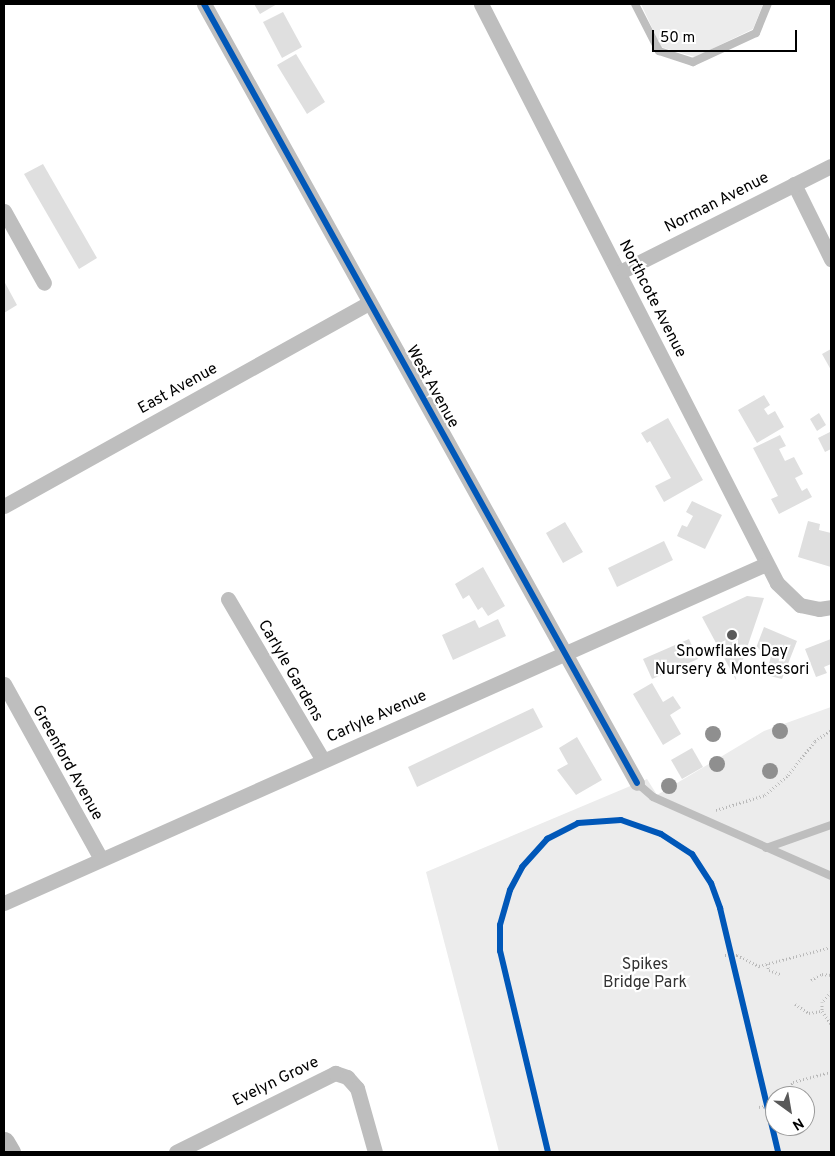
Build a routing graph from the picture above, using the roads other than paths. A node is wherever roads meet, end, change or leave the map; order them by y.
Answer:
1 (204, 4) edge
2 (481, 4) edge
3 (635, 4) edge
4 (768, 4) edge
5 (831, 166) edge
6 (794, 184) junction
7 (4, 211) edge
8 (831, 259) edge
9 (620, 272) junction
10 (44, 284) dead end
11 (369, 303) junction
12 (4, 506) edge
13 (766, 564) junction
14 (228, 599) dead end
15 (831, 607) edge
16 (562, 654) junction
17 (4, 684) edge
18 (322, 760) junction
19 (637, 784) joint
20 (831, 825) edge
21 (766, 848) junction
22 (101, 859) junction
23 (831, 876) edge
24 (4, 903) edge
25 (4, 1142) edge
26 (10, 1152) edge
27 (176, 1152) edge
28 (375, 1152) edge

1 - 11 street, West Avenue
2 - 9 street, Northcote Avenue
3 - 4 lane
5 - 6 street, Norman Avenue
6 - 8 street
6 - 9 street, Norman Avenue
7 - 10 street
9 - 13 street, Northcote Avenue
11 - 12 street, East Avenue
11 - 16 street, West Avenue
13 - 15 street, Northcote Avenue
13 - 16 street, Carlyle Avenue
14 - 18 street, Carlyle Gardens
16 - 18 street, Carlyle Avenue
16 - 19 street, West Avenue
17 - 22 street, Greenford Avenue
18 - 22 street, Carlyle Avenue
19 - 21 lane
20 - 21 lane
21 - 23 lane
22 - 24 street, Carlyle Avenue
25 - 26 street
27 - 28 street, Evelyn Grove

